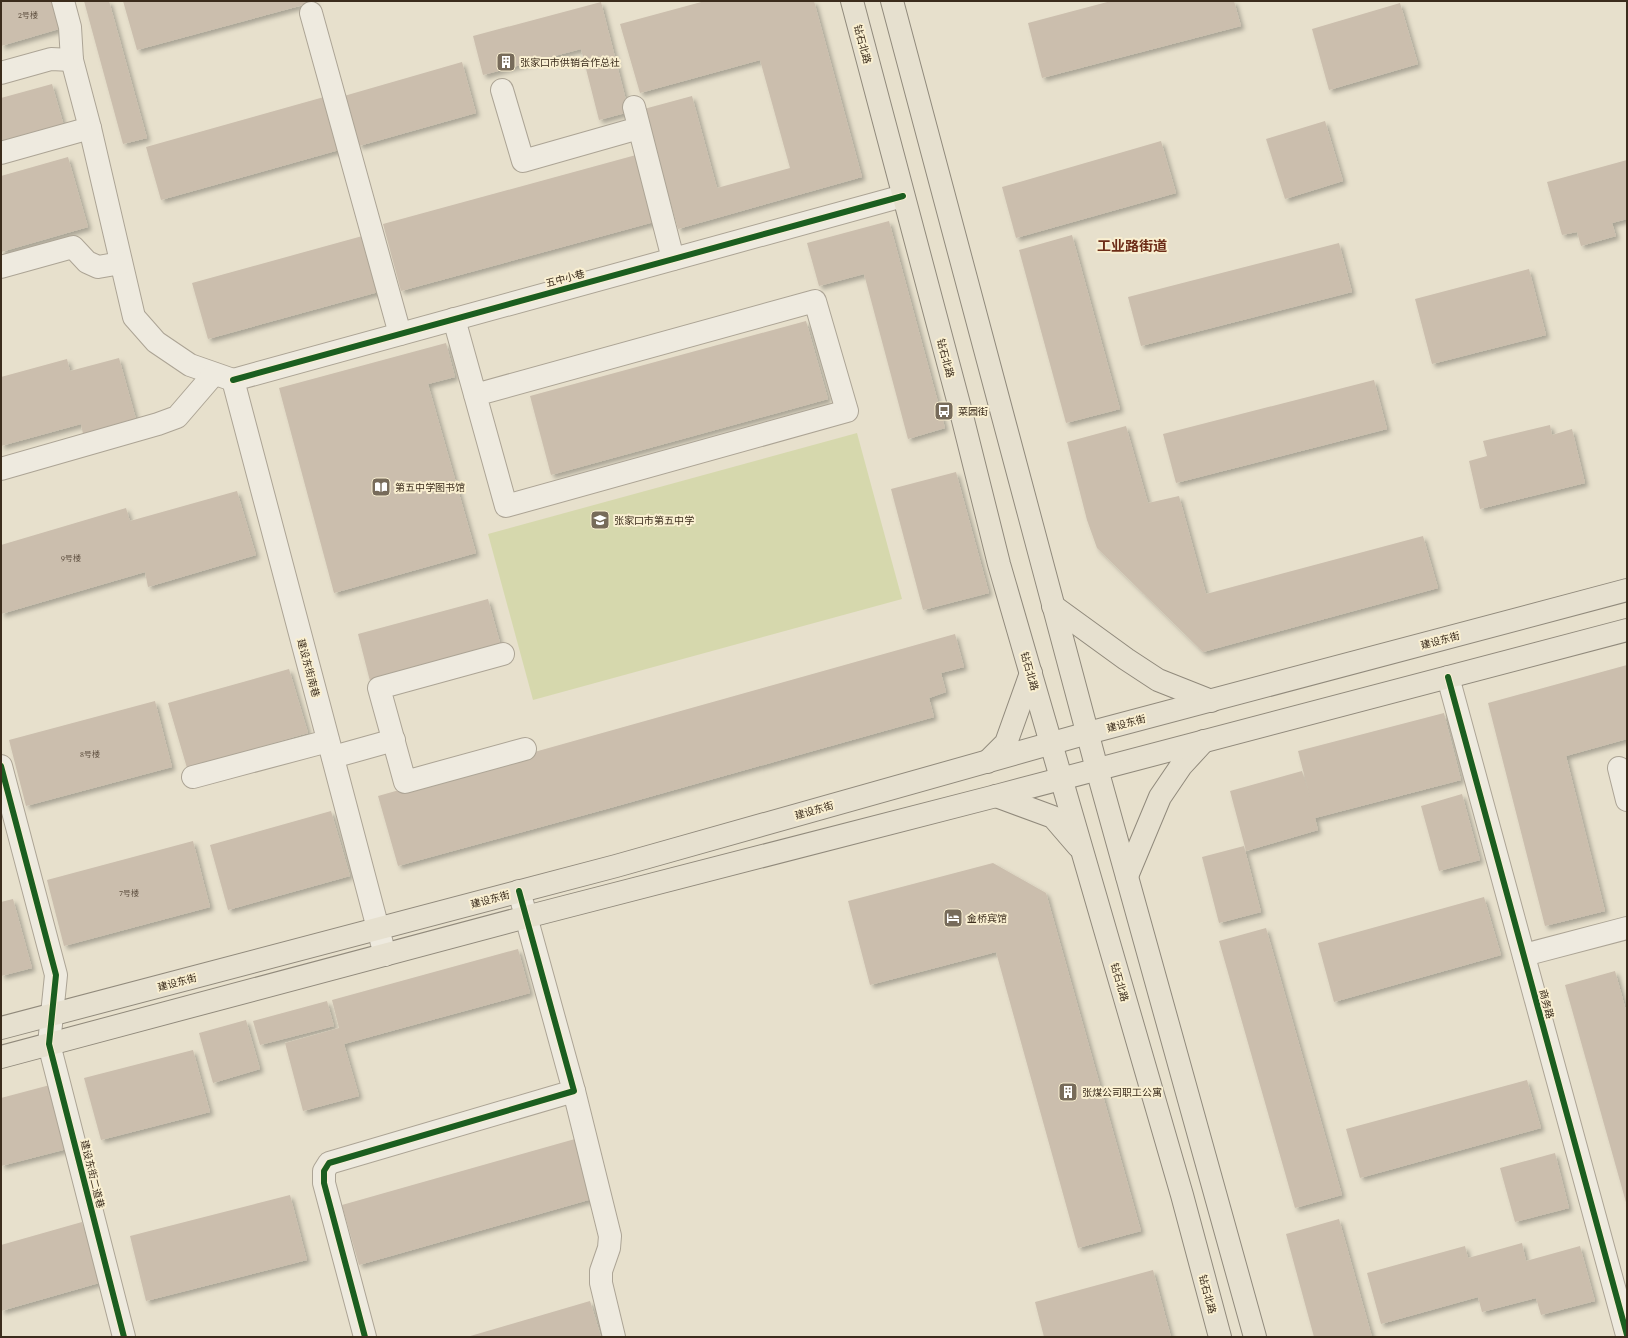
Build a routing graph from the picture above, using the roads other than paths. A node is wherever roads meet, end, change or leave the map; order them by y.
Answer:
1 (63, 1) edge
2 (852, 1) edge
3 (892, 1) edge
4 (311, 13) dead end
5 (72, 60) junction
6 (1, 73) edge
7 (502, 90) dead end
8 (634, 107) dead end
9 (90, 128) junction
10 (639, 128) junction
11 (1, 153) edge
12 (903, 196) junction
13 (673, 259) junction
14 (121, 263) junction
15 (1, 267) edge
16 (454, 319) junction
17 (400, 334) junction
18 (223, 377) junction
19 (475, 395) junction
20 (1, 469) edge
21 (1627, 590) edge
22 (1053, 606) junction
23 (1627, 630) edge
24 (503, 654) dead end
25 (1031, 673) junction
26 (1448, 677) junction
27 (1211, 701) junction
28 (1088, 734) junction
29 (394, 740) junction
30 (1204, 741) junction
31 (1052, 744) junction
32 (330, 749) junction
33 (524, 750) dead end
34 (987, 762) junction
35 (1, 766) edge
36 (1619, 768) dead end
37 (1097, 769) junction
38 (193, 778) dead end
39 (1062, 779) junction
40 (996, 796) junction
41 (1627, 800) edge
42 (1083, 850) junction
43 (1127, 876) junction
44 (519, 891) junction
45 (526, 917) junction
46 (1627, 928) edge
47 (378, 929) junction
48 (385, 955) junction
49 (1524, 955) junction
50 (53, 1014) junction
51 (1, 1028) edge
52 (50, 1044) junction
53 (1, 1057) edge
54 (574, 1091) junction
55 (1627, 1336) edge
56 (124, 1337) edge
57 (365, 1337) edge
58 (614, 1337) edge
59 (1220, 1337) edge
60 (1255, 1337) edge

1 - 5 street
2 - 12 main road, 钻石北路
3 - 22 main road
4 - 17 street
5 - 6 street
5 - 9 street
7 - 10 street
8 - 10 street
9 - 11 street
9 - 14 street
10 - 13 street
12 - 13 street, 五中小巷
12 - 25 main road, 钻石北路
13 - 16 street, 五中小巷
14 - 15 street
14 - 18 street
16 - 17 street, 五中小巷
16 - 19 street
17 - 18 street, 五中小巷
18 - 20 street
18 - 32 street, 建设东街南巷
19 - 19 street
21 - 27 main road, 建设东街
22 - 27 main road
22 - 28 main road
23 - 26 main road
24 - 29 street
25 - 31 main road, 钻石北路
25 - 34 main road
26 - 30 main road
26 - 49 street, 商务路
27 - 28 main road, 建设东街
28 - 31 main road, 建设东街
28 - 37 main road
29 - 32 street
29 - 33 street
30 - 37 main road
30 - 43 main road
31 - 34 main road, 建设东街
31 - 39 main road, 钻石北路
32 - 38 street
32 - 47 street, 建设东街南巷
34 - 44 main road, 建设东街
35 - 50 street, 建设东街二道巷
36 - 41 street
37 - 39 main road
37 - 43 main road
39 - 40 main road
39 - 42 main road, 钻石北路
40 - 42 main road
40 - 45 main road
42 - 59 main road, 钻石北路
43 - 60 main road
44 - 45 street
44 - 47 main road, 建设东街
45 - 48 main road
45 - 54 street
46 - 49 street
47 - 48 street, 建设东街南巷
47 - 50 main road, 建设东街
48 - 52 main road
49 - 55 street, 商务路
50 - 51 main road, 建设东街
50 - 52 street, 建设东街二道巷
52 - 53 main road
52 - 56 street, 建设东街二道巷
54 - 57 street
54 - 58 street

